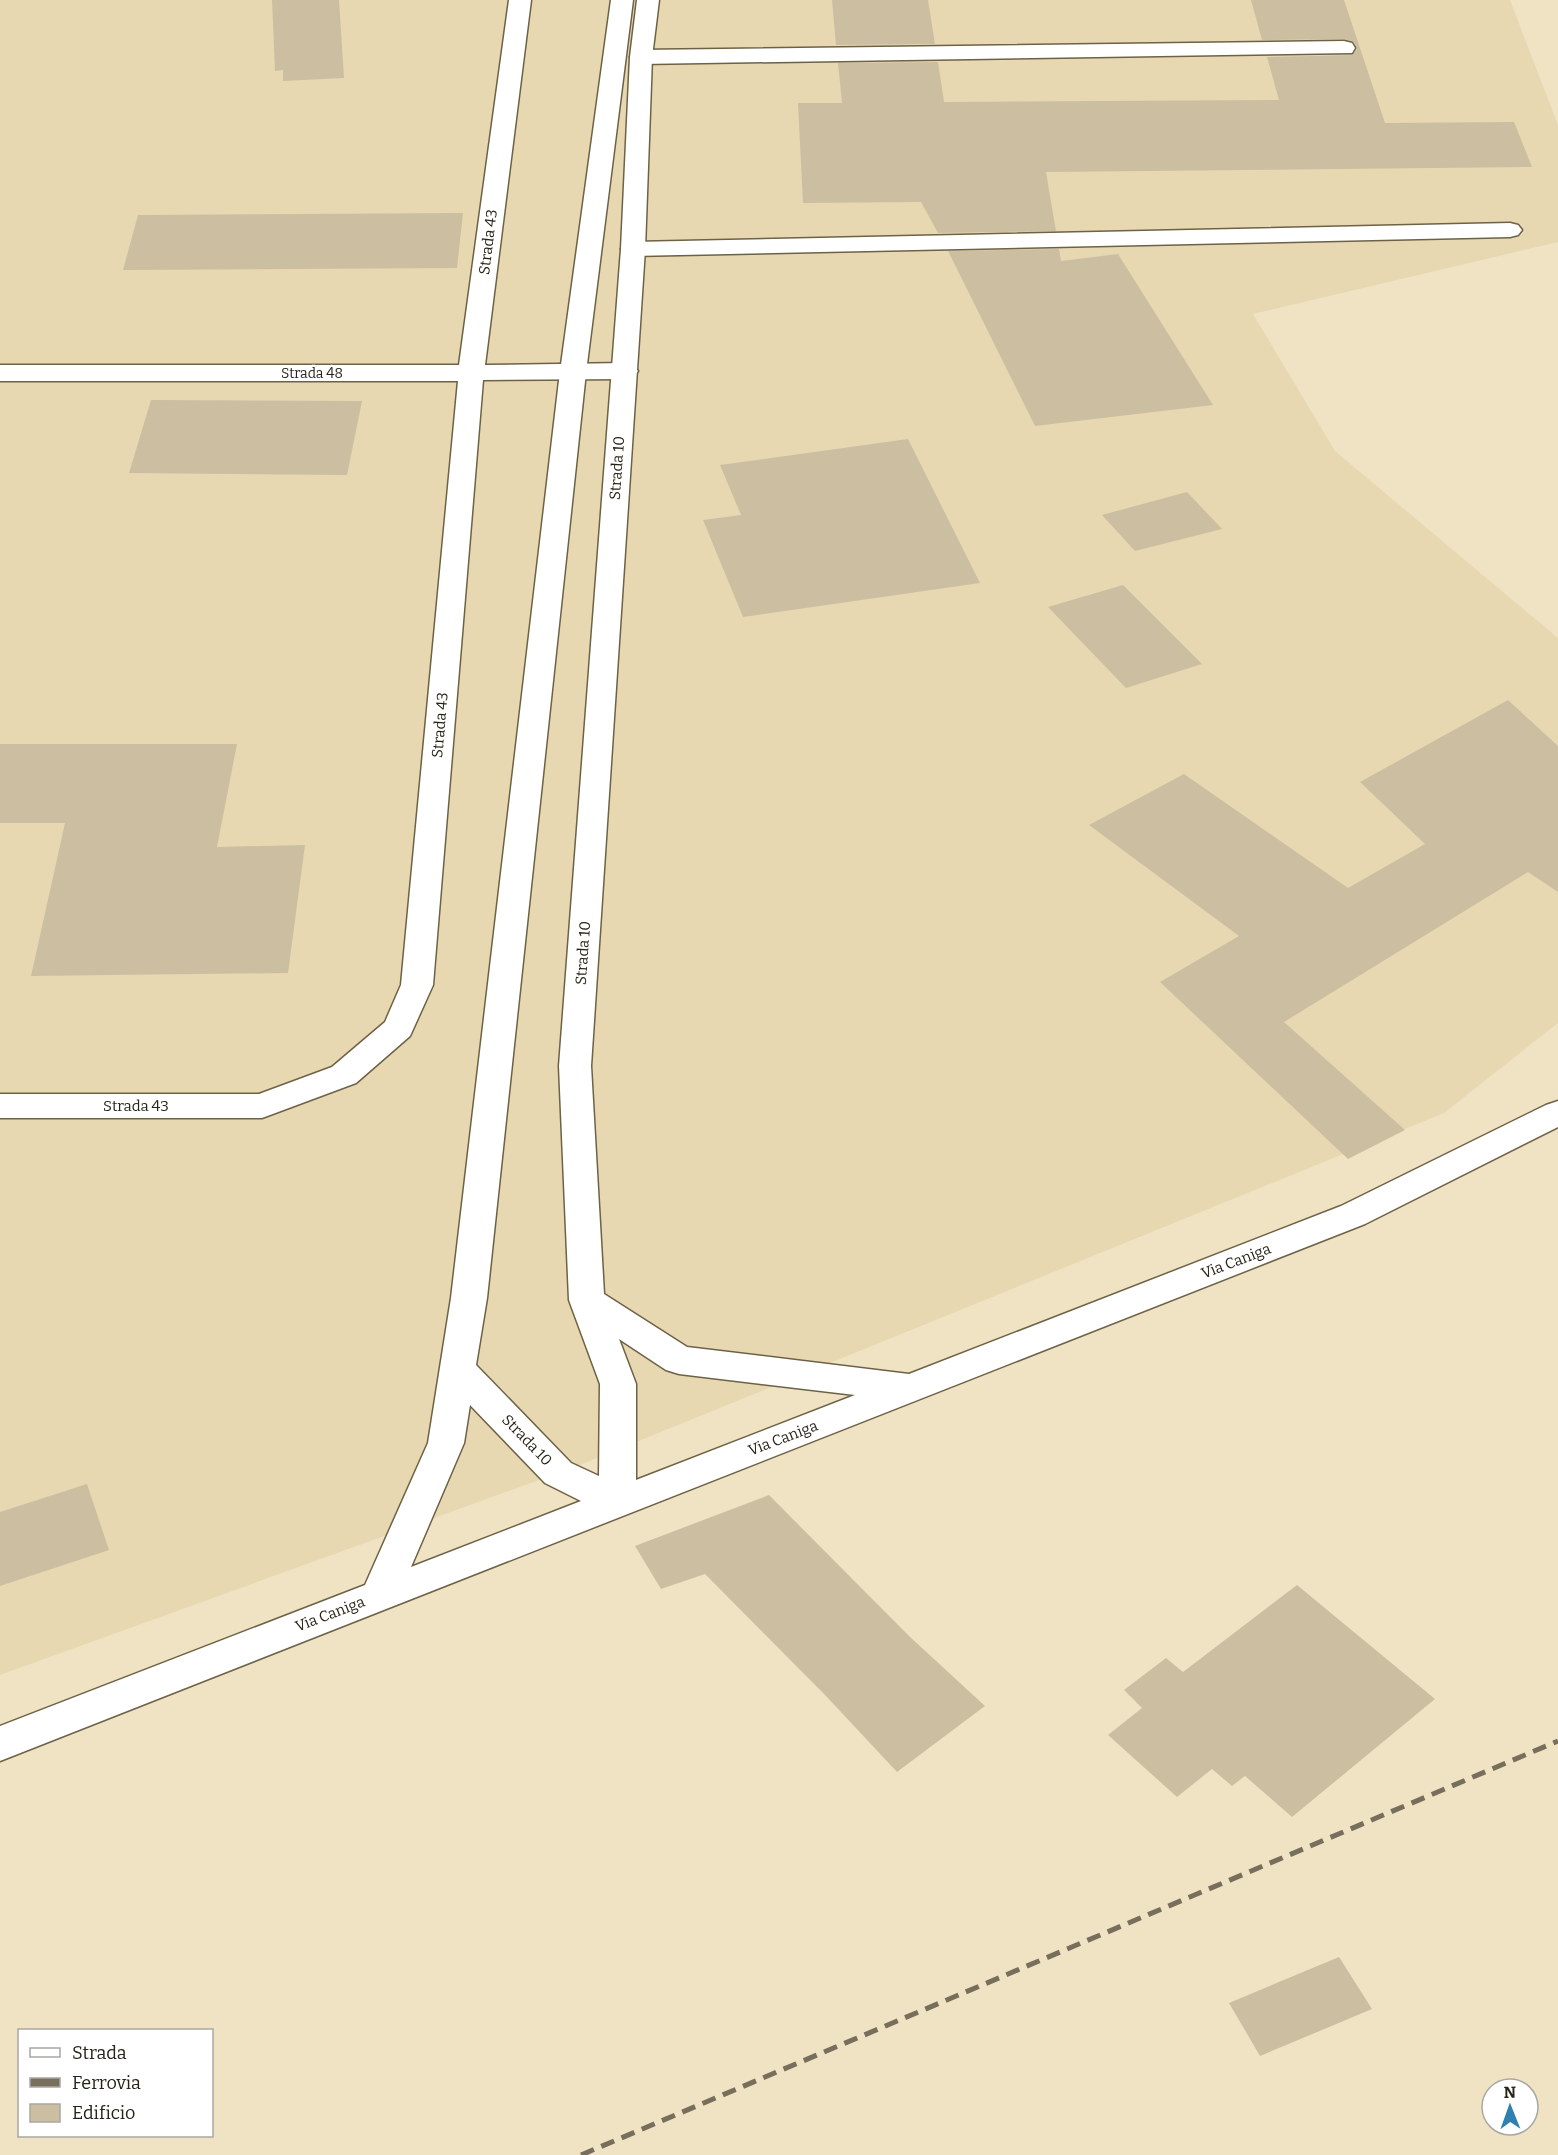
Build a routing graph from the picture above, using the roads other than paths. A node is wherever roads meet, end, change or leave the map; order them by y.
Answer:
1 (519, 0) edge
2 (622, 0) edge
3 (648, 0) edge
4 (1344, 48) dead end
5 (641, 57) junction
6 (1510, 230) dead end
7 (633, 249) junction
8 (625, 371) junction
9 (573, 372) junction
10 (0, 373) edge
11 (471, 373) junction
12 (0, 1106) edge
13 (1558, 1113) edge
14 (587, 1300) junction
15 (458, 1369) junction
16 (910, 1388) junction
17 (616, 1502) junction
18 (380, 1595) junction
19 (0, 1744) edge

1 - 11 street, Strada 43
2 - 9 street
3 - 5 street, Strada 10
4 - 5 street
5 - 7 street, Strada 10
6 - 7 street
7 - 8 street, Strada 10
8 - 9 street, Strada 48
8 - 14 street, Strada 10
9 - 11 street, Strada 48
9 - 15 street
10 - 11 street, Strada 48
11 - 12 street, Strada 43
13 - 16 street, Via Caniga
14 - 16 street
14 - 17 street, Strada 10
15 - 17 street, Strada 10
15 - 18 street
16 - 17 street, Via Caniga
17 - 18 street, Via Caniga
18 - 19 street, Via Caniga

